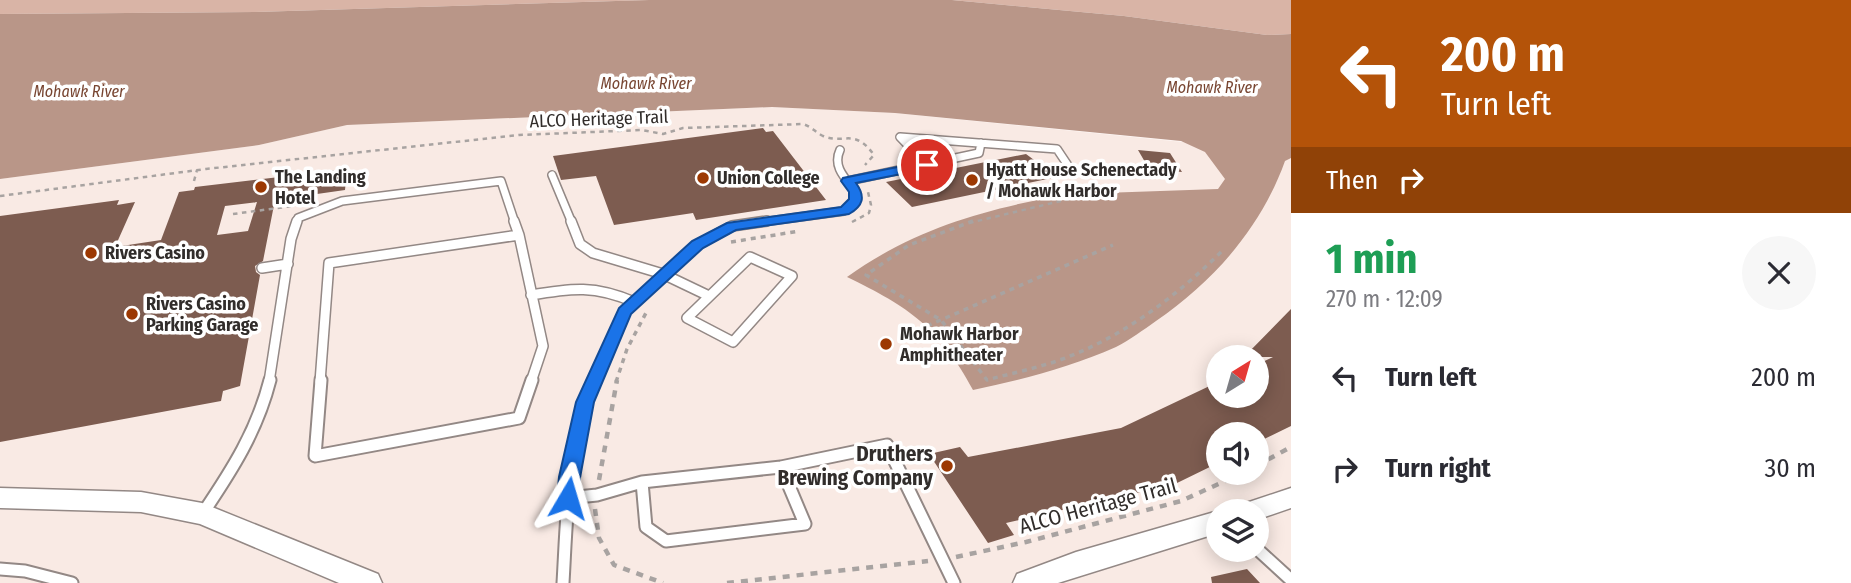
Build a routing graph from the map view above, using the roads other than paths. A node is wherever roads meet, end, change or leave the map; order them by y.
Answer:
1 (981, 143) junction
2 (840, 150) dead end
3 (927, 165) junction
4 (1069, 167) dead end
5 (552, 175) dead end
6 (848, 181) junction
7 (519, 235) junction
8 (288, 264) junction
9 (262, 268) dead end
10 (663, 274) junction
11 (531, 295) junction
12 (709, 296) junction
13 (634, 302) junction
14 (781, 467) junction
15 (642, 482) junction
16 (0, 498) edge
17 (568, 498) junction
18 (1291, 498) edge
19 (1269, 505) edge
20 (202, 514) junction
21 (1206, 526) edge
22 (1269, 560) edge
23 (0, 569) edge
24 (1291, 580) edge
25 (72, 583) edge
26 (369, 583) edge
27 (564, 583) edge
28 (954, 583) edge
29 (1027, 583) edge

1 - 3 lane
1 - 3 lane
1 - 4 lane
2 - 6 lane
3 - 6 lane
5 - 10 lane
6 - 10 lane
7 - 8 lane
7 - 11 lane
7 - 11 lane
8 - 9 lane
8 - 20 lane
10 - 12 lane
10 - 13 lane
11 - 13 lane
12 - 12 lane
13 - 17 lane
14 - 15 lane
14 - 15 lane
14 - 28 lane
15 - 17 lane
16 - 20 street
17 - 27 lane
18 - 19 street
20 - 26 street
21 - 29 street
22 - 24 lane
23 - 25 lane

